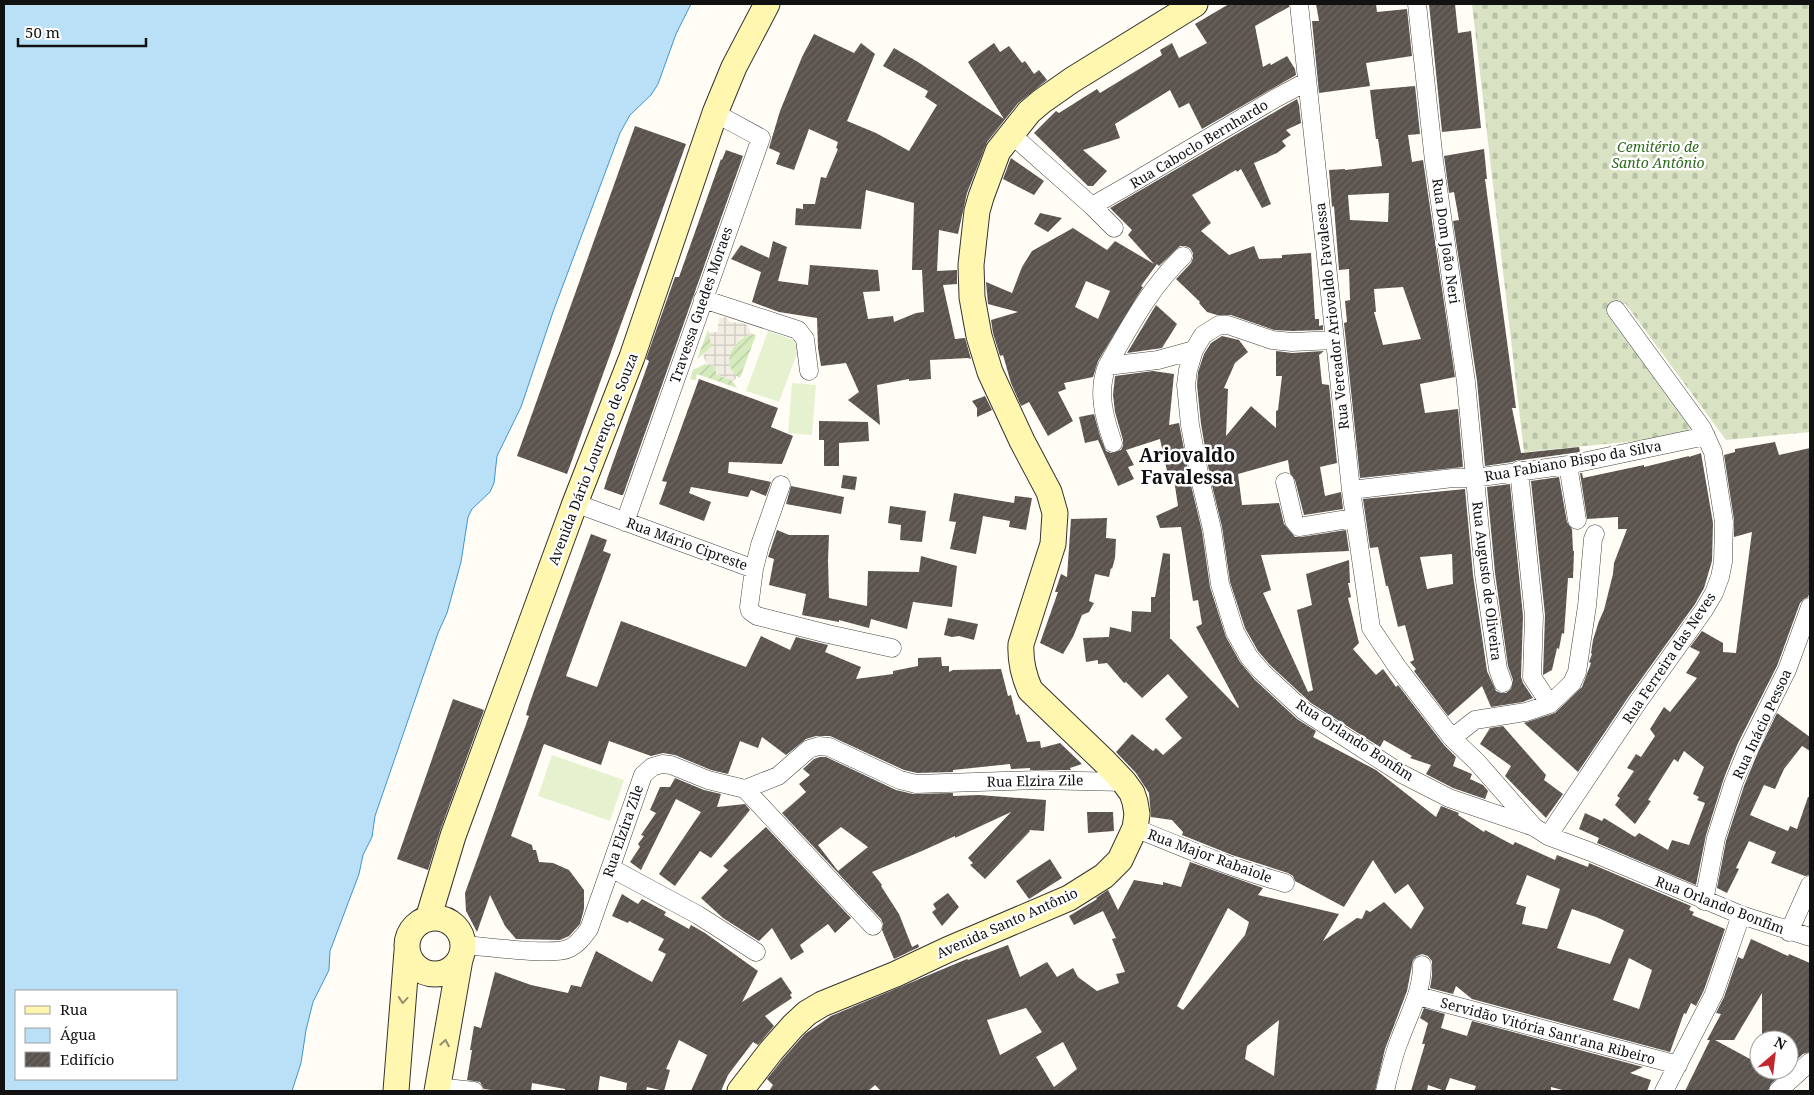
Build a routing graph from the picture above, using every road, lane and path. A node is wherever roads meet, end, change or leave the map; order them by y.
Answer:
1 (767, 4) edge
2 (1195, 4) edge
3 (1299, 4) edge
4 (1417, 4) edge
5 (1306, 82) junction
6 (715, 113) junction
7 (1011, 134) junction
8 (1092, 206) junction
9 (1114, 228) dead end
10 (1183, 256) dead end
11 (703, 299) junction
12 (1616, 310) dead end
13 (1335, 340) junction
14 (1194, 350) junction
15 (1107, 366) junction
16 (809, 371) dead end
17 (1706, 436) junction
18 (1113, 443) dead end
19 (1568, 464) junction
20 (1519, 470) junction
21 (1474, 478) junction
22 (1285, 482) dead end
23 (781, 485) dead end
24 (1351, 490) junction
25 (575, 503) junction
26 (1354, 518) junction
27 (1577, 520) dead end
28 (625, 522) junction
29 (1595, 534) dead end
30 (754, 569) junction
31 (1810, 607) edge
32 (1371, 628) joint
33 (892, 648) dead end
34 (1503, 682) dead end
35 (1550, 704) junction
36 (1452, 738) junction
37 (1124, 782) junction
38 (745, 789) junction
39 (1135, 828) junction
40 (1541, 832) junction
41 (611, 868) junction
42 (1285, 883) dead end
43 (1810, 885) edge
44 (1704, 901) junction
45 (1740, 915) junction
46 (428, 919) junction
47 (873, 926) dead end
48 (1789, 932) junction
49 (1810, 937) edge
50 (408, 951) junction
51 (461, 952) junction
52 (756, 952) dead end
53 (1422, 965) dead end
54 (1418, 996) junction
55 (1810, 1062) edge
56 (1678, 1065) junction
57 (437, 1089) edge
58 (396, 1091) edge
59 (474, 1091) edge
60 (740, 1091) edge
61 (1384, 1091) edge
62 (1664, 1091) edge
63 (1778, 1091) edge

1 - 6 street, Avenida Dário Lourenço de Souza
2 - 7 street, Avenida Santo Antônio
3 - 5 street, Rua Vereador Ariovaldo Favalessa
4 - 21 street, Rua Dom João Neri
5 - 8 street, Rua Caboclo Bernhardo
5 - 13 street, Rua Vereador Ariovaldo Favalessa
6 - 11 street, Travessa Guedes Moraes
6 - 25 street, Avenida Dário Lourenço de Souza
7 - 8 street
7 - 37 street, Avenida Santo Antônio
8 - 9 street
10 - 15 street
11 - 16 street
11 - 28 street, Travessa Guedes Moraes
12 - 17 street, Rua Ferreira das Neves
13 - 14 street, Rua Orlando Bonfim
13 - 24 street, Rua Vereador Ariovaldo Favalessa
14 - 15 street
14 - 40 street, Rua Orlando Bonfim
15 - 18 street
17 - 19 street, Rua Fabiano Bispo da Silva
17 - 40 street, Rua Ferreira das Neves
19 - 20 street, Rua Fabiano Bispo da Silva
19 - 27 street
20 - 21 street, Rua Fabiano Bispo da Silva
20 - 35 street
21 - 24 street, Rua Fabiano Bispo da Silva
21 - 34 street, Rua Augusto de Oliveira
22 - 26 street
23 - 30 street
24 - 26 street, Rua Vereador Ariovaldo Favalessa
25 - 28 street, Rua Mário Cipreste
25 - 46 street, Avenida Dário Lourenço de Souza
26 - 32 street, Rua Vereador Ariovaldo Favalessa
28 - 30 street, Rua Mário Cipreste
29 - 35 street
30 - 33 street, Rua Mário Cipreste
31 - 44 street, Rua Inácio Pessoa
32 - 36 street, Rua Orlando Bonfim
35 - 36 street
36 - 40 street, Rua Orlando Bonfim
37 - 38 street, Rua Elzira Zile
37 - 39 street, Avenida Santo Antônio
38 - 41 street, Rua Elzira Zile
38 - 47 street
39 - 42 street, Rua Major Rabaiole
39 - 60 street, Avenida Santo Antônio
40 - 44 street, Rua Orlando Bonfim
41 - 51 street, Rua Elzira Zile
41 - 52 street
43 - 48 street
44 - 45 street, Rua Orlando Bonfim
45 - 48 street, Rua Orlando Bonfim
45 - 56 street
46 - 50 street
46 - 51 street
48 - 49 street, Rua Orlando Bonfim
50 - 51 street
50 -> 58 street
57 -> 51 street
53 - 54 street
54 - 56 street, Servidão Vitória Sant'ana Ribeiro
54 - 61 street
55 - 63 street
56 - 62 street
57 - 59 street

